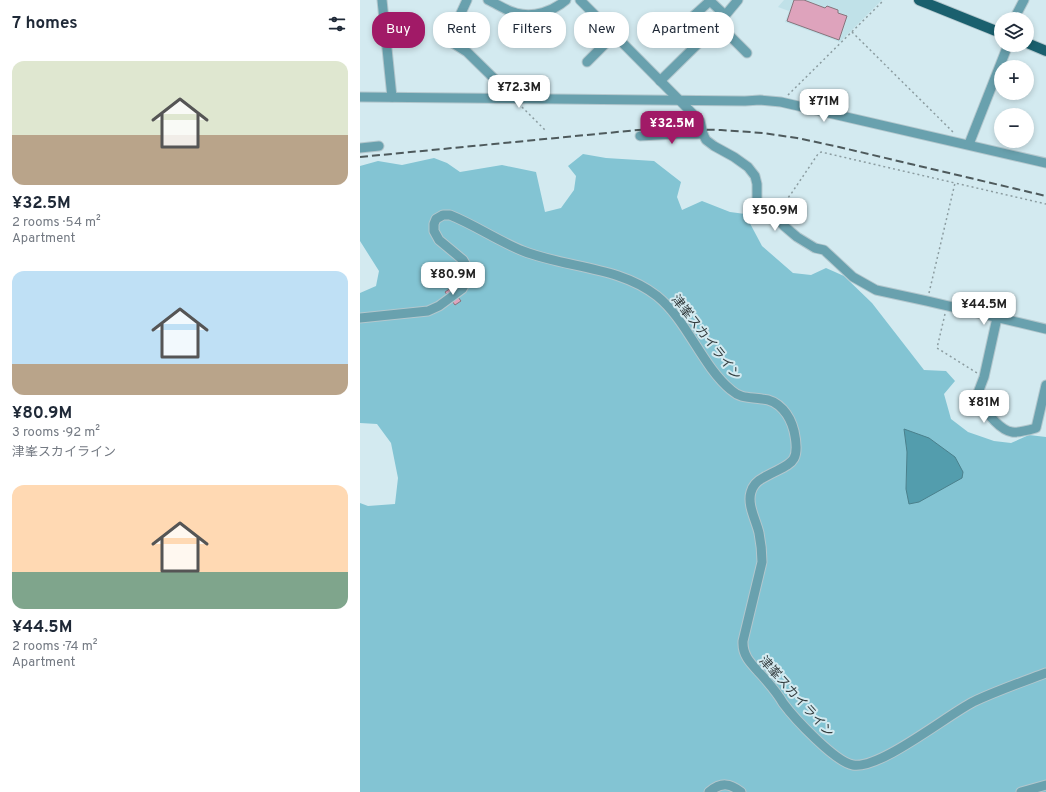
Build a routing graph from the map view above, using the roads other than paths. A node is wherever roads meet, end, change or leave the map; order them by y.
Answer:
1 (382, 0) edge
2 (466, 0) edge
3 (488, 0) edge
4 (566, 0) edge
5 (580, 0) edge
6 (738, 0) edge
7 (919, 0) edge
8 (1024, 0) edge
9 (592, 12) edge
10 (698, 12) edge
11 (722, 12) edge
12 (728, 12) edge
13 (1018, 12) edge
14 (994, 30) edge
15 (734, 40) edge
16 (1034, 46) edge
17 (601, 48) edge
18 (627, 48) edge
19 (694, 48) edge
20 (1046, 51) edge
21 (1005, 52) edge
22 (747, 53) dead end
23 (587, 62) dead end
24 (660, 81) junction
25 (360, 97) edge
26 (392, 97) junction
27 (514, 98) junction
28 (679, 100) junction
29 (703, 134) junction
30 (640, 136) dead end
31 (966, 144) junction
32 (379, 146) dead end
33 (360, 148) edge
34 (1046, 163) edge
35 (360, 318) edge
36 (997, 318) junction
37 (1046, 329) edge
38 (1046, 385) edge
39 (1046, 673) edge
40 (1046, 785) edge
41 (709, 792) edge
42 (741, 792) edge
43 (1021, 792) edge

1 - 26 street
2 - 27 street
3 - 4 street
5 - 9 street
6 - 12 street
7 - 14 main road
8 - 13 street
10 - 11 street
15 - 22 street
16 - 20 main road
17 - 23 street
18 - 24 street
19 - 24 street
21 - 31 street
24 - 28 street
25 - 26 street
26 - 27 street
27 - 28 street
28 - 29 street
28 - 31 street
29 - 30 street
29 - 36 street
31 - 34 street
32 - 33 street
35 - 39 street, 津峯スカイライン
36 - 37 street
36 - 38 street
40 - 43 street
41 - 42 street

